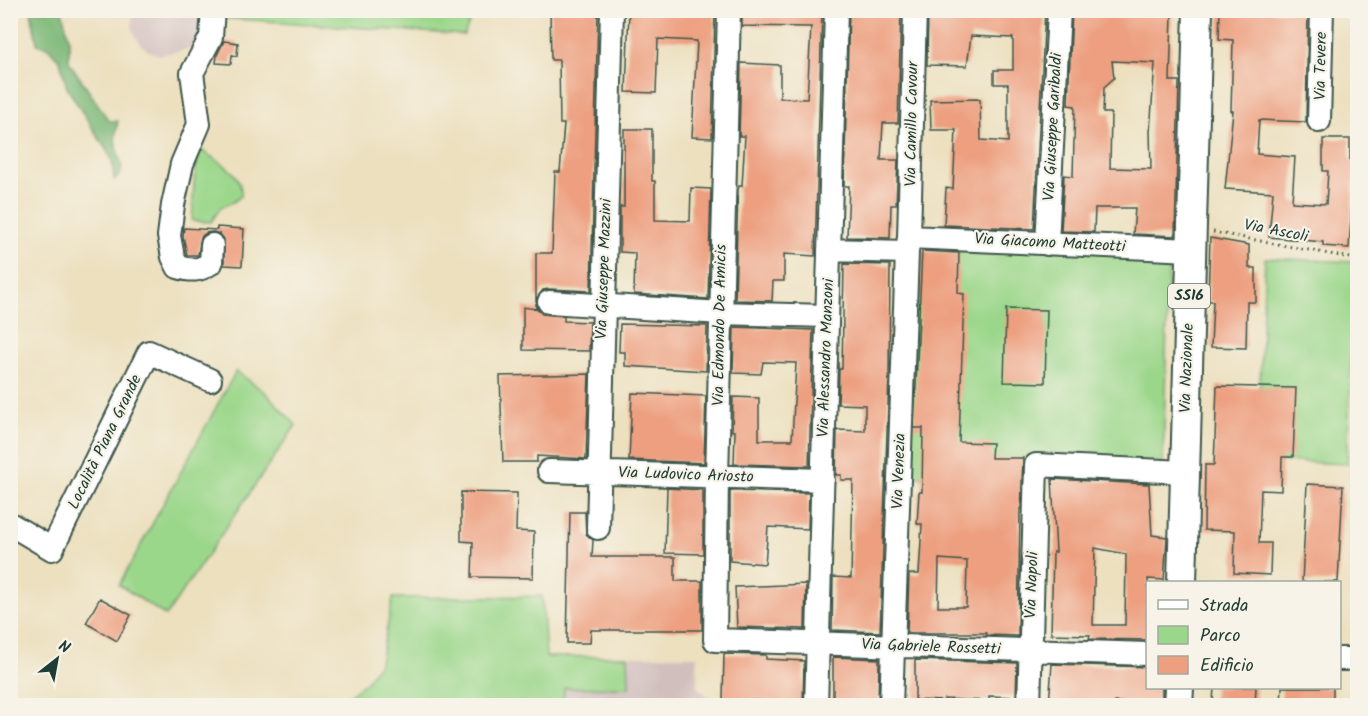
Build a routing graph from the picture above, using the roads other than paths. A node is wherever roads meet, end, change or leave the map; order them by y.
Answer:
1 (213, 10) edge
2 (612, 10) edge
3 (729, 10) edge
4 (836, 10) edge
5 (915, 10) edge
6 (1059, 10) edge
7 (1198, 10) edge
8 (1322, 10) edge
9 (1320, 121) dead end
10 (1191, 239) junction
11 (908, 244) junction
12 (1047, 244) junction
13 (212, 245) dead end
14 (829, 250) junction
15 (549, 302) dead end
16 (603, 304) junction
17 (721, 312) junction
18 (827, 316) junction
19 (210, 380) dead end
20 (549, 471) dead end
21 (599, 472) junction
22 (1185, 472) junction
23 (717, 477) junction
24 (822, 480) junction
25 (10, 524) edge
26 (598, 528) dead end
27 (1182, 581) edge
28 (715, 640) joint
29 (818, 644) junction
30 (893, 646) junction
31 (1030, 650) junction
32 (1146, 654) edge
33 (1179, 689) edge
34 (816, 705) edge
35 (891, 705) edge
36 (1029, 705) edge
37 (1178, 705) edge

1 - 13 street
2 - 16 street, Via Giuseppe Mazzini
3 - 17 street, Via Edmondo De Amicis
4 - 14 street, Via Alessandro Manzoni
5 - 11 street, Via Camillo Cavour
6 - 12 street, Via Giuseppe Garibaldi
7 - 10 main road, Via Nazionale / SS16
8 - 9 street, Via Tevere
10 - 12 street, Via Giacomo Matteotti
10 - 22 main road, Via Nazionale / SS16
11 - 12 street, Via Giacomo Matteotti
11 - 14 street, Via Giacomo Matteotti
11 - 30 street, Via Venezia
14 - 18 street, Via Alessandro Manzoni
15 - 16 street
16 - 17 street
16 - 21 street, Via Giuseppe Mazzini
17 - 18 street
17 - 23 street, Via Edmondo De Amicis
18 - 24 street, Via Alessandro Manzoni
19 - 25 street, Località Piana Grande
20 - 21 street, Via Ludovico Ariosto
21 - 23 street, Via Ludovico Ariosto
21 - 26 street, Via Giuseppe Mazzini
22 - 27 main road, Via Nazionale / SS16
22 - 31 street, Via Napoli
23 - 24 street, Via Ludovico Ariosto
23 - 28 street, Via Edmondo De Amicis
24 - 29 street, Via Alessandro Manzoni
28 - 29 street, Via Gabriele Rossetti
29 - 30 street, Via Gabriele Rossetti
29 - 34 street, Via Alessandro Manzoni
30 - 31 street, Via Gabriele Rossetti
30 - 35 street, Via Venezia
31 - 32 street, Via Gabriele Rossetti
31 - 36 street, Via Napoli
33 - 37 main road

